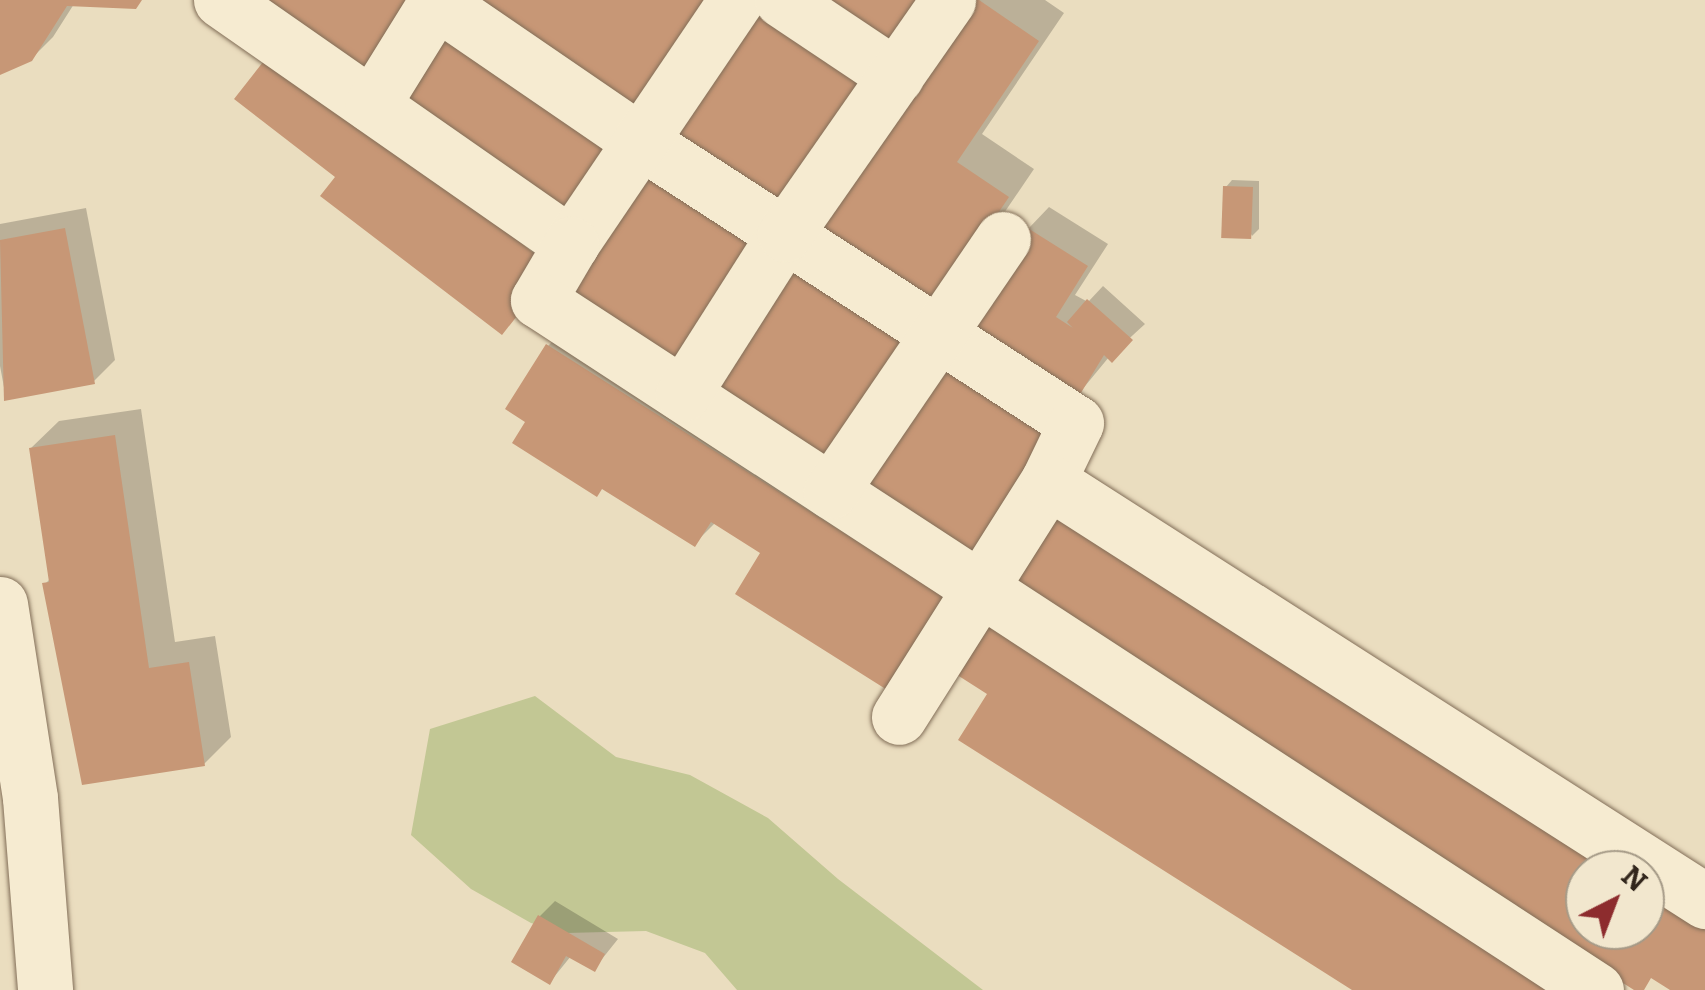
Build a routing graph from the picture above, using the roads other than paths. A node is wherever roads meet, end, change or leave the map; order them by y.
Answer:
1 (221, 0) edge
2 (436, 0) edge
3 (736, 0) edge
4 (782, 0) edge
5 (948, 0) edge
6 (896, 76) junction
7 (372, 105) junction
8 (640, 141) junction
9 (786, 234) junction
10 (1003, 239) dead end
11 (571, 244) junction
12 (939, 333) junction
13 (683, 394) junction
14 (1048, 481) junction
15 (831, 490) junction
16 (980, 588) junction
17 (0, 604) edge
18 (899, 716) dead end
19 (1705, 901) edge
20 (44, 990) edge
21 (1596, 990) edge

1 - 7 street
2 - 7 street
2 - 8 street
3 - 8 street
4 - 6 street
5 - 6 street
6 - 9 street
7 - 11 street
8 - 9 street
8 - 11 street
9 - 12 street
9 - 13 street
10 - 12 street
11 - 13 street
12 - 14 street
12 - 15 street
13 - 15 street
14 - 16 street
14 - 19 street
15 - 16 street
16 - 18 street
16 - 21 street
17 - 20 street

